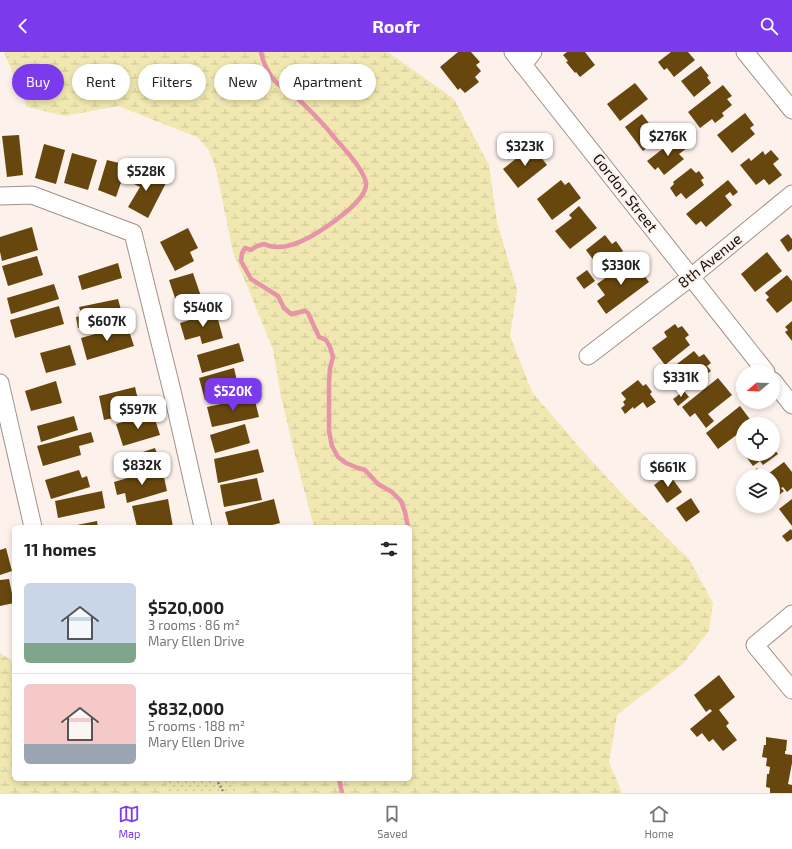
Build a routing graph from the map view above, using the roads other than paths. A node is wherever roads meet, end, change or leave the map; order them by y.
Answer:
1 (513, 52) edge
2 (745, 52) edge
3 (528, 59) edge
4 (792, 110) edge
5 (792, 194) edge
6 (0, 196) edge
7 (691, 276) junction
8 (588, 356) dead end
9 (761, 365) edge
10 (0, 383) edge
11 (780, 389) edge
12 (792, 405) edge
13 (33, 525) edge
14 (203, 525) edge
15 (792, 614) edge
16 (792, 690) edge

1 - 3 street, Gordon Street
2 - 4 street
3 - 7 street, Gordon Street
5 - 7 street, 8th Avenue
6 - 14 street
7 - 8 street, 8th Avenue
7 - 9 street, Gordon Street
10 - 13 street
11 - 12 street
15 - 16 street

